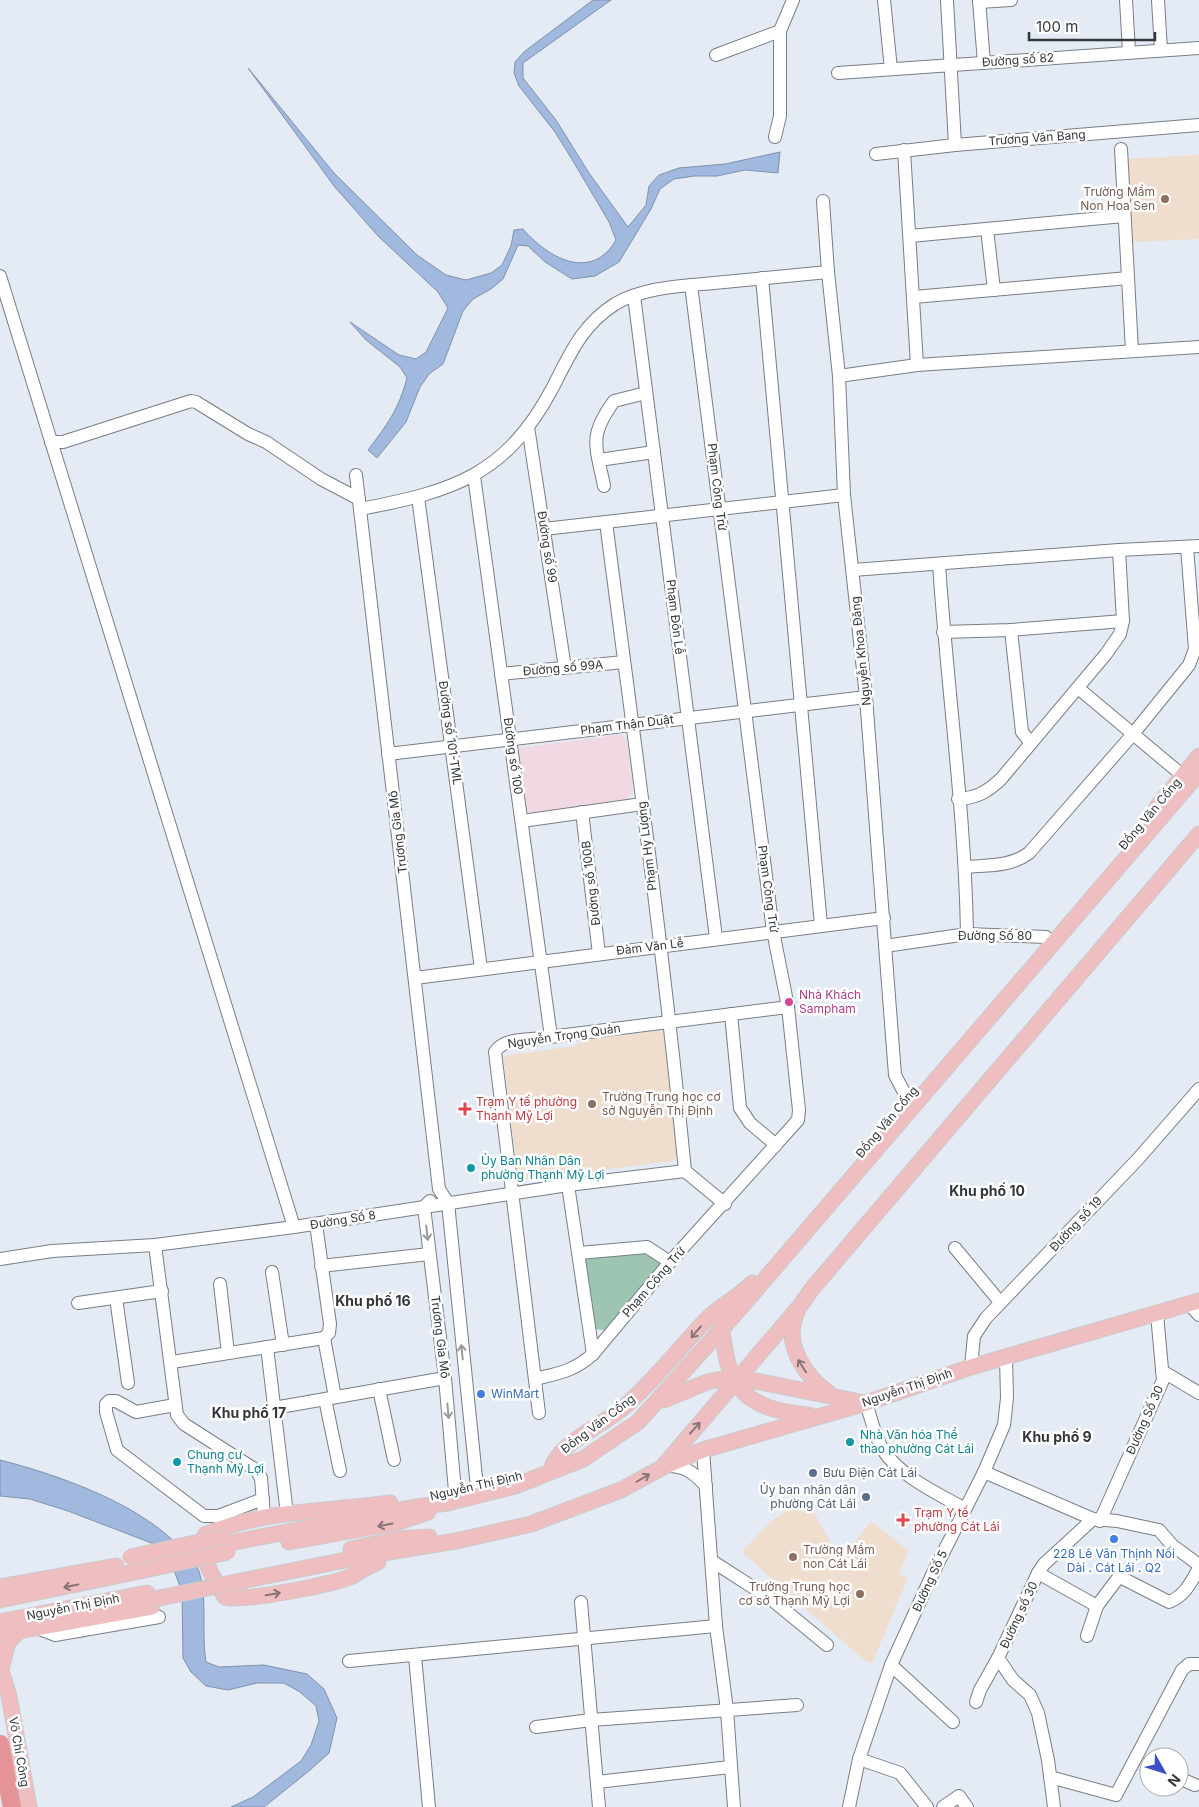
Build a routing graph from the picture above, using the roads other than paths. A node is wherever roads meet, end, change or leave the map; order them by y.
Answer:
1 (793, 0) edge
2 (884, 0) edge
3 (947, 0) edge
4 (1011, 0) edge
5 (1126, 0) edge
6 (1158, 0) edge
7 (979, 1) edge
8 (780, 31) junction
9 (1199, 48) edge
10 (1161, 50) junction
11 (1129, 52) junction
12 (716, 55) dead end
13 (984, 63) junction
14 (951, 65) junction
15 (891, 69) junction
16 (838, 73) dead end
17 (1199, 125) edge
18 (775, 137) dead end
19 (955, 145) junction
20 (1121, 149) dead end
21 (904, 150) junction
22 (876, 154) dead end
23 (823, 201) dead end
24 (1124, 216) junction
25 (987, 228) junction
26 (910, 236) junction
27 (828, 272) junction
28 (0, 276) edge
29 (762, 278) junction
30 (1128, 278) junction
31 (691, 285) junction
32 (994, 290) junction
33 (634, 296) junction
34 (914, 297) junction
35 (1199, 347) edge
36 (1132, 351) junction
37 (917, 365) junction
38 (839, 376) junction
39 (646, 393) junction
40 (528, 427) junction
41 (51, 442) junction
42 (654, 452) junction
43 (599, 460) junction
44 (356, 475) dead end
45 (474, 476) junction
46 (604, 486) dead end
47 (844, 495) junction
48 (418, 498) junction
49 (783, 502) junction
50 (360, 504) junction
51 (720, 509) junction
52 (662, 516) junction
53 (606, 522) junction
54 (544, 529) junction
55 (1193, 546) edge
56 (1119, 550) junction
57 (939, 564) junction
58 (853, 570) junction
59 (1123, 621) junction
60 (1011, 630) junction
61 (943, 632) junction
62 (624, 662) junction
63 (566, 668) junction
64 (501, 674) junction
65 (1078, 688) junction
66 (866, 697) junction
67 (801, 704) junction
68 (745, 711) junction
69 (688, 718) junction
70 (632, 725) junction
71 (1133, 734) junction
72 (510, 739) junction
73 (1031, 743) junction
74 (452, 746) junction
75 (388, 754) junction
76 (1199, 756) edge
77 (1199, 773) edge
78 (1182, 775) junction
79 (958, 799) junction
80 (642, 804) junction
81 (582, 812) junction
82 (522, 822) junction
83 (1199, 834) edge
84 (1199, 843) edge
85 (966, 867) junction
86 (884, 918) junction
87 (821, 925) junction
88 (773, 931) junction
89 (967, 934) junction
90 (716, 938) junction
91 (1051, 939) junction
92 (659, 946) junction
93 (885, 946) junction
94 (599, 954) junction
95 (541, 961) junction
96 (481, 969) junction
97 (416, 978) junction
98 (788, 1007) junction
99 (731, 1014) junction
100 (671, 1022) junction
101 (1039, 1028) junction
102 (551, 1037) junction
103 (1199, 1089) edge
104 (908, 1098) junction
105 (776, 1144) junction
106 (685, 1171) junction
107 (568, 1186) junction
108 (439, 1189) junction
109 (512, 1194) junction
110 (448, 1203) junction
111 (725, 1204) junction
112 (424, 1208) junction
113 (316, 1224) junction
114 (294, 1227) junction
115 (155, 1245) junction
116 (955, 1248) dead end
117 (579, 1252) junction
118 (429, 1254) junction
119 (0, 1259) edge
120 (670, 1262) junction
121 (321, 1266) junction
122 (272, 1272) dead end
123 (761, 1279) junction
124 (220, 1284) dead end
125 (162, 1292) junction
126 (742, 1294) junction
127 (116, 1298) junction
128 (803, 1302) junction
129 (1000, 1302) junction
130 (78, 1303) dead end
131 (1196, 1307) edge
132 (716, 1311) junction
133 (736, 1313) junction
134 (1157, 1314) junction
135 (722, 1329) junction
136 (324, 1338) junction
137 (282, 1345) junction
138 (726, 1345) junction
139 (267, 1347) junction
140 (228, 1354) junction
141 (593, 1354) junction
142 (1006, 1357) junction
143 (172, 1362) junction
144 (970, 1367) junction
145 (1162, 1370) junction
146 (445, 1378) junction
147 (535, 1379) junction
148 (736, 1382) junction
149 (128, 1383) dead end
150 (379, 1389) junction
151 (1199, 1393) edge
152 (330, 1398) junction
153 (838, 1399) junction
154 (658, 1402) junction
155 (866, 1403) junction
156 (175, 1405) junction
157 (274, 1408) junction
158 (539, 1412) dead end
159 (818, 1416) junction
160 (703, 1450) junction
161 (394, 1460) dead end
162 (473, 1465) junction
163 (664, 1466) junction
164 (554, 1467) junction
165 (453, 1469) junction
166 (340, 1470) dead end
167 (984, 1472) junction
168 (706, 1486) junction
169 (621, 1490) junction
170 (478, 1492) junction
171 (419, 1498) junction
172 (453, 1499) junction
173 (263, 1500) junction
174 (965, 1508) junction
175 (391, 1510) junction
176 (287, 1514) junction
177 (264, 1516) junction
178 (1096, 1520) junction
179 (493, 1534) junction
180 (225, 1544) junction
181 (377, 1558) junction
182 (712, 1561) junction
183 (132, 1564) junction
184 (1199, 1567) edge
185 (1038, 1573) junction
186 (240, 1580) junction
187 (4, 1586) edge
188 (0, 1600) edge
189 (580, 1602) dead end
190 (152, 1604) junction
191 (1097, 1606) junction
192 (0, 1622) edge
193 (716, 1626) junction
194 (19, 1631) junction
195 (0, 1632) edge
196 (1087, 1636) dead end
197 (583, 1638) junction
198 (827, 1645) dead end
199 (415, 1656) junction
200 (998, 1658) junction
201 (349, 1661) dead end
202 (891, 1664) junction
203 (1199, 1664) edge
204 (0, 1668) edge
205 (0, 1697) edge
206 (976, 1702) dead end
207 (797, 1705) dead end
208 (727, 1710) junction
209 (591, 1720) junction
210 (953, 1722) dead end
211 (536, 1727) dead end
212 (0, 1744) edge
213 (1138, 1755) joint
214 (859, 1759) junction
215 (730, 1767) junction
216 (1050, 1777) junction
217 (597, 1782) junction
218 (1189, 1782) edge
219 (1195, 1785) dead end
220 (0, 1800) edge
221 (1, 1807) edge
222 (12, 1807) edge
223 (20, 1807) edge
224 (29, 1807) edge
225 (429, 1807) edge
226 (599, 1807) edge
227 (734, 1807) edge
228 (849, 1807) edge
229 (927, 1807) edge
230 (943, 1807) edge
231 (967, 1807) edge
232 (1054, 1807) edge

1 - 8 street
2 - 15 street
3 - 14 street
4 - 7 street
5 - 11 street
6 - 10 street
7 - 13 street
8 - 12 street
8 - 18 street
9 - 10 street, Đường số 82
10 - 11 street, Đường số 82
11 - 13 street, Đường số 82
13 - 14 street, Đường số 82
14 - 15 street, Đường số 82
14 - 19 street
15 - 16 street, Đường số 82
17 - 19 street, Trương Văn Bang
19 - 21 street, Trương Văn Bang
20 - 24 street
21 - 22 street, Trương Văn Bang
21 - 26 street
23 - 27 street, Nguyễn Khoa Đăng
24 - 25 street
24 - 30 street
25 - 26 street
25 - 32 street
26 - 34 street
27 - 29 street
27 - 38 street, Nguyễn Khoa Đăng
28 - 41 street
29 - 31 street
29 - 49 street
30 - 32 street
30 - 36 street
31 - 33 street
31 - 51 street, Phạm Công Trứ
32 - 34 street
33 - 39 street, Phạm Đôn Lễ
33 - 40 street
34 - 37 street
35 - 36 street
36 - 37 street
37 - 38 street
38 - 47 street, Nguyễn Khoa Đăng
39 - 42 street, Phạm Đôn Lễ
39 - 43 street
40 - 45 street
40 - 54 street, Đường số 99
41 - 50 street
41 - 114 street
42 - 43 street
42 - 52 street, Phạm Đôn Lễ
43 - 46 street
44 - 50 street, Trương Gia Mô
45 - 48 street
45 - 64 street, Đường số 100
47 - 49 street
47 - 58 street, Nguyễn Khoa Đăng
48 - 50 street
48 - 74 street, Đường số 101-TML
49 - 51 street
49 - 67 street
50 - 75 street, Trương Gia Mô
51 - 52 street
51 - 68 street, Phạm Công Trứ
52 - 53 street
52 - 69 street, Phạm Đôn Lễ
53 - 54 street
53 - 62 street, Phạm Hy Lượng
54 - 63 street, Đường số 99
55 - 56 street
55 - 71 street
56 - 57 street
56 - 59 street
57 - 58 street
57 - 61 street
58 - 66 street, Nguyễn Khoa Đăng
59 - 60 street
59 - 65 street
60 - 61 street
60 - 73 street
61 - 79 street
62 - 63 street, Đường số 99A
62 - 70 street, Phạm Hy Lượng
63 - 64 street, Đường số 99A
64 - 72 street, Đường số 100
65 - 71 street
65 - 73 street
66 - 67 street, Phạm Thận Duật
66 - 86 street, Nguyễn Khoa Đăng
67 - 68 street, Phạm Thận Duật
67 - 87 street
68 - 69 street, Phạm Thận Duật
68 - 88 street, Phạm Công Trứ
69 - 70 street, Phạm Thận Duật
69 - 90 street, Phạm Đôn Lễ
70 - 72 street, Phạm Thận Duật
70 - 80 street, Phạm Hy Lượng
71 - 78 street
71 - 85 street
72 - 74 street, Phạm Thận Duật
72 - 82 street, Đường số 100
73 - 79 street
74 - 75 street, Phạm Thận Duật
74 - 96 street, Đường số 101-TML
75 - 97 street, Trương Gia Mô
76 - 78 main road, Đồng Văn Cống
77 - 91 main road, Đồng Văn Cống
78 - 91 main road, Đồng Văn Cống
79 - 85 street
80 - 81 street
80 - 92 street, Phạm Hy Lượng
81 - 82 street
81 - 94 street, Đường số 100B
82 - 95 street, Đường số 100
83 - 101 main road
84 - 101 main road
85 - 89 street
86 - 87 street, Đàm Văn Lễ
86 - 93 street, Nguyễn Khoa Đăng
87 - 88 street, Đàm Văn Lễ
88 - 90 street, Đàm Văn Lễ
88 - 98 street, Phạm Công Trứ
89 - 91 street, Đường Số 80
89 - 93 street, Đường Số 80
90 - 92 street, Đàm Văn Lễ
91 - 104 main road, Đồng Văn Cống
91 - 123 main road, Đồng Văn Cống
92 - 94 street, Đàm Văn Lễ
92 - 100 street, Phạm Hy Lượng
93 - 104 street, Nguyễn Khoa Đăng
94 - 95 street, Đàm Văn Lễ
95 - 96 street, Đàm Văn Lễ
95 - 102 street, Đường số 100
96 - 97 street, Đàm Văn Lễ
97 - 108 street, Trương Gia Mô
98 - 99 street, Nguyễn Trọng Quản
98 - 105 street, Phạm Công Trứ
99 - 100 street, Nguyễn Trọng Quản
99 - 105 street
100 - 102 street, Nguyễn Trọng Quản
100 - 106 street, Phạm Hy Lượng
101 - 128 main road
102 - 109 street, Nguyễn Trọng Quản
103 - 129 street, Đường số 19
104 - 123 main road, Đồng Văn Cống
105 - 111 street, Phạm Công Trứ
106 - 107 street, Đường Số 8
106 - 111 street
107 - 109 street, Đường Số 8
107 - 117 street
108 - 110 street, Trương Gia Mô
108 - 112 street
109 - 110 street, Đường Số 8
109 - 147 street, Nguyễn Trọng Quản
110 - 112 street, Đường Số 8
162 -> 110 street, Trương Gia Mô
111 - 120 street, Phạm Công Trứ
112 - 113 street, Đường Số 8
112 -> 118 street, Trương Gia Mô
113 - 114 street, Đường Số 8
113 - 121 street
114 - 115 street, Đường Số 8
115 - 119 street, Đường Số 8
115 - 125 street
116 - 129 street
117 - 120 street
117 - 141 street
118 - 121 street
118 - 146 street, Trương Gia Mô
120 - 141 street, Phạm Công Trứ
121 - 136 street
122 - 137 street
123 - 126 main road, Đồng Văn Cống
123 - 133 main road, Đồng Văn Cống
124 - 140 street
125 - 127 street
125 - 143 street
126 - 132 main road, Đồng Văn Cống
126 - 135 main road
127 - 130 street
127 - 149 street
128 - 148 main road
153 -> 128 main road
129 - 144 street, Đường số 19
131 - 134 main road, Nguyễn Thị Định
132 - 135 main road
132 -> 164 main road, Đồng Văn Cống
133 - 135 main road, Đồng Văn Cống
133 - 138 main road
134 - 142 main road, Nguyễn Thị Định
134 - 145 street, Đường Số 30
135 - 138 main road
135 - 154 main road, Đồng Văn Cống
136 - 137 street
136 - 152 street
137 - 139 street
138 - 148 main road
139 - 140 street
139 - 157 street
140 - 143 street
141 - 147 street, Phạm Công Trứ
142 - 144 main road, Nguyễn Thị Định
142 - 167 street, Đường Số 5
143 - 156 street
144 - 155 main road, Nguyễn Thị Định
145 - 151 street
145 - 178 street, Đường Số 30
146 - 150 street
146 -> 165 street, Trương Gia Mô
147 - 158 street, Nguyễn Trọng Quản
148 - 153 main road, Nguyễn Thị Định
148 - 154 main road, Nguyễn Thị Định
148 - 159 main road
163 -> 148 main road
150 - 152 street
150 - 161 street
152 - 157 street
152 - 166 street
153 - 155 main road, Nguyễn Thị Định
154 - 164 main road, Nguyễn Thị Định
155 - 159 main road, Nguyễn Thị Định
155 - 174 street
156 - 173 street
156 - 173 street
157 - 176 street
159 - 160 main road, Nguyễn Thị Định
160 - 163 main road, Nguyễn Thị Định
160 - 168 street
162 - 165 street
162 - 170 street, Trương Gia Mô
163 - 168 street
169 -> 163 main road, Nguyễn Thị Định
164 - 170 main road, Nguyễn Thị Định
165 - 172 street, Trương Gia Mô
167 - 174 street, Đường Số 5
167 - 178 street
168 - 182 street
169 - 179 main road, Nguyễn Thị Định
169 - 181 main road, Nguyễn Thị Định
170 - 172 main road, Nguyễn Thị Định
171 - 172 main road
171 - 175 main road, Nguyễn Thị Định
171 - 176 main road
172 - 175 main road, Nguyễn Thị Định
172 -> 180 main road, Nguyễn Thị Định
173 - 177 street
174 - 202 street, Đường Số 5
175 - 180 main road, Nguyễn Thị Định
176 - 177 main road
177 -> 181 main road
178 - 184 street
178 - 185 street, Đường số 30
179 - 181 main road, Nguyễn Thị Định
179 - 186 main road, Nguyễn Thị Định
180 - 183 main road
181 - 186 main road, Nguyễn Thị Định
182 - 193 street
182 - 198 street
183 - 187 main road
183 -> 188 main road, Nguyễn Thị Định
184 - 191 street
185 - 191 street
185 - 200 street, Đường số 30
186 - 190 main road, bridge
189 - 197 street
190 - 192 main road, Nguyễn Thị Định
190 - 194 main road, Nguyễn Thị Định
191 - 196 street
193 - 197 street
193 - 208 street
194 - 195 main road, Nguyễn Thị Định
194 - 204 main road
197 - 199 street
197 - 209 street
199 - 201 street
199 - 225 street
200 - 206 street
200 - 216 street, Đường số 30
202 - 210 street
202 - 214 street, Đường Số 5
203 - 213 street
204 - 224 main road, Võ Chí Công
205 - 223 main road
207 - 208 street
208 - 209 street
208 - 215 street
209 - 211 street
209 - 217 street
212 - 222 highway
213 - 216 street
214 - 228 street, Đường Số 5
214 - 229 street
215 - 217 street
215 - 227 street
216 - 232 street, Đường số 30
217 - 226 street
218 - 219 street
220 - 221 highway
230 - 231 street

